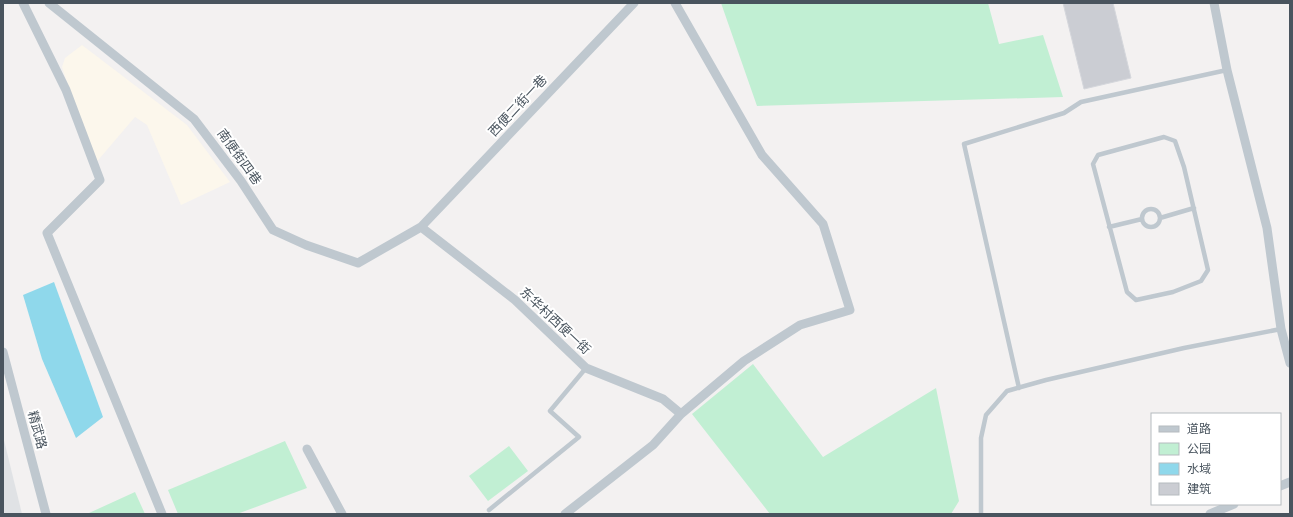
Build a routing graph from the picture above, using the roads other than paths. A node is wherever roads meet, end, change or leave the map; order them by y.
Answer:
1 (23, 3) edge
2 (49, 3) edge
3 (634, 3) edge
4 (675, 3) edge
5 (1214, 3) edge
6 (1227, 70) junction
7 (1194, 208) junction
8 (1160, 218) junction
9 (1142, 219) junction
10 (421, 227) junction
11 (1109, 227) junction
12 (1281, 329) junction
13 (3, 352) edge
14 (1290, 363) edge
15 (586, 368) junction
16 (1020, 388) junction
17 (681, 414) junction
18 (307, 449) dead end
19 (1232, 505) edge
20 (489, 510) dead end
21 (1219, 512) edge
22 (46, 514) edge
23 (162, 514) edge
24 (342, 514) edge
25 (565, 514) edge
26 (981, 514) edge
27 (1210, 514) edge

1 - 23 street
2 - 10 street, 南便街四巷
3 - 10 street, 西便二街一巷
4 - 17 street
5 - 6 street
6 - 12 street
6 - 16 lane
7 - 8 lane
7 - 11 lane
7 - 11 lane
8 - 9 lane
8 - 9 lane
9 - 11 lane
10 - 15 street, 东华村西便一街
12 - 14 street
12 - 16 lane
13 - 22 street, 精武路
15 - 17 street, 东华村西便一街
15 - 20 lane
16 - 26 lane
17 - 25 street
18 - 24 street
19 - 21 street
21 - 27 street

